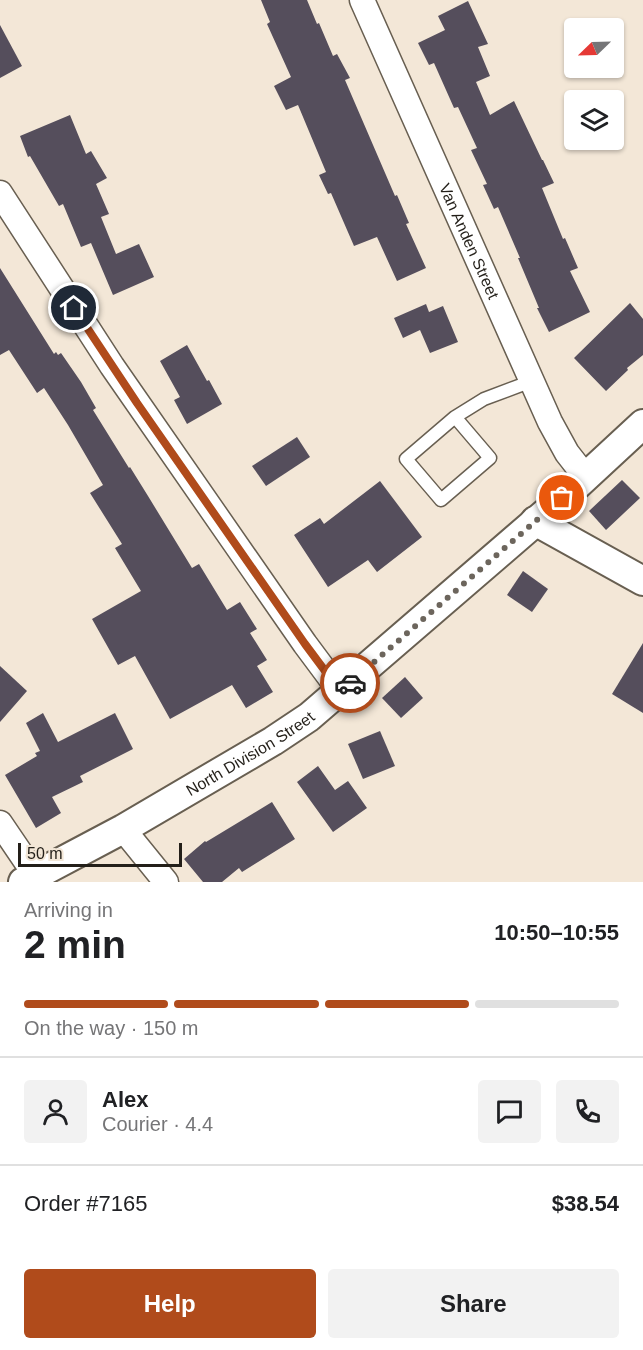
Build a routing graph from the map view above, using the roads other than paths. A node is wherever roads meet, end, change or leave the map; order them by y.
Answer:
1 (362, 0) edge
2 (0, 193) edge
3 (532, 381) junction
4 (455, 417) junction
5 (643, 424) edge
6 (585, 476) junction
7 (535, 521) junction
8 (643, 581) edge
9 (340, 691) junction
10 (0, 823) edge
11 (123, 829) junction
12 (30, 879) edge
13 (166, 882) edge

1 - 3 street, Van Anden Street
2 - 9 street
3 - 4 lane
3 - 6 street, Van Anden Street
4 - 4 lane
5 - 6 street, North Division Street
6 - 7 street, North Division Street
7 - 8 street
7 - 9 street, North Division Street
9 - 11 street, North Division Street
10 - 12 street
11 - 12 street, North Division Street
11 - 13 street

